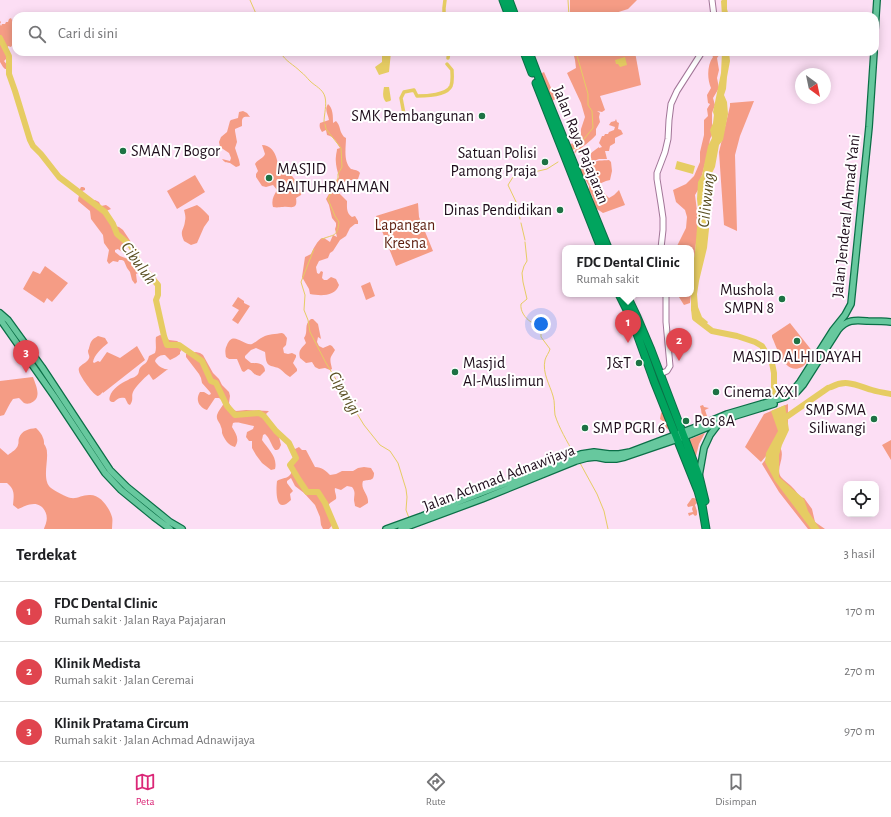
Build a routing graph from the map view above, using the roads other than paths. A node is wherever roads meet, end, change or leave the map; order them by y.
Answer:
1 (503, 0) edge
2 (712, 0) edge
3 (877, 0) edge
4 (509, 4) edge
5 (714, 12) edge
6 (876, 12) edge
7 (526, 56) edge
8 (530, 56) edge
9 (699, 56) edge
10 (874, 56) edge
11 (600, 245) edge
12 (607, 245) edge
13 (661, 245) edge
14 (620, 297) edge
15 (627, 297) edge
16 (666, 297) edge
17 (851, 304) junction
18 (0, 312) edge
19 (856, 319) junction
20 (0, 320) edge
21 (891, 322) edge
22 (660, 374) junction
23 (802, 383) junction
24 (766, 405) junction
25 (720, 422) junction
26 (680, 436) junction
27 (700, 476) junction
28 (404, 526) edge
29 (170, 529) edge
30 (182, 529) edge
31 (386, 529) edge
32 (706, 529) edge
33 (711, 529) edge

1 - 4 highway
2 - 5 street
3 - 6 main road
7 - 11 highway, Jalan Raya Pajajaran
8 - 12 highway, Jalan Raya Pajajaran
9 - 13 street
10 - 17 main road, Jalan Jenderal Ahmad Yani
14 - 26 highway
15 - 22 highway
16 - 22 street
17 - 19 main road
17 - 23 main road, Jalan Jenderal Ahmad Yani
18 - 30 main road
19 - 21 main road
19 - 23 main road, Jalan Jenderal Ahmad Yani
20 - 29 main road
22 - 26 highway
23 - 24 main road, Jalan Jenderal Ahmad Yani
24 - 25 main road, Jalan Jenderal Ahmad Yani
24 - 26 main road, Jalan Jenderal Ahmad Yani
25 - 26 main road, Jalan Jenderal Ahmad Yani
25 - 27 main road
26 - 27 highway
26 - 28 main road, Jalan Achmad Adnawijaya
26 - 32 highway
27 - 33 highway
28 - 31 main road, Jalan Achmad Adnawijaya

